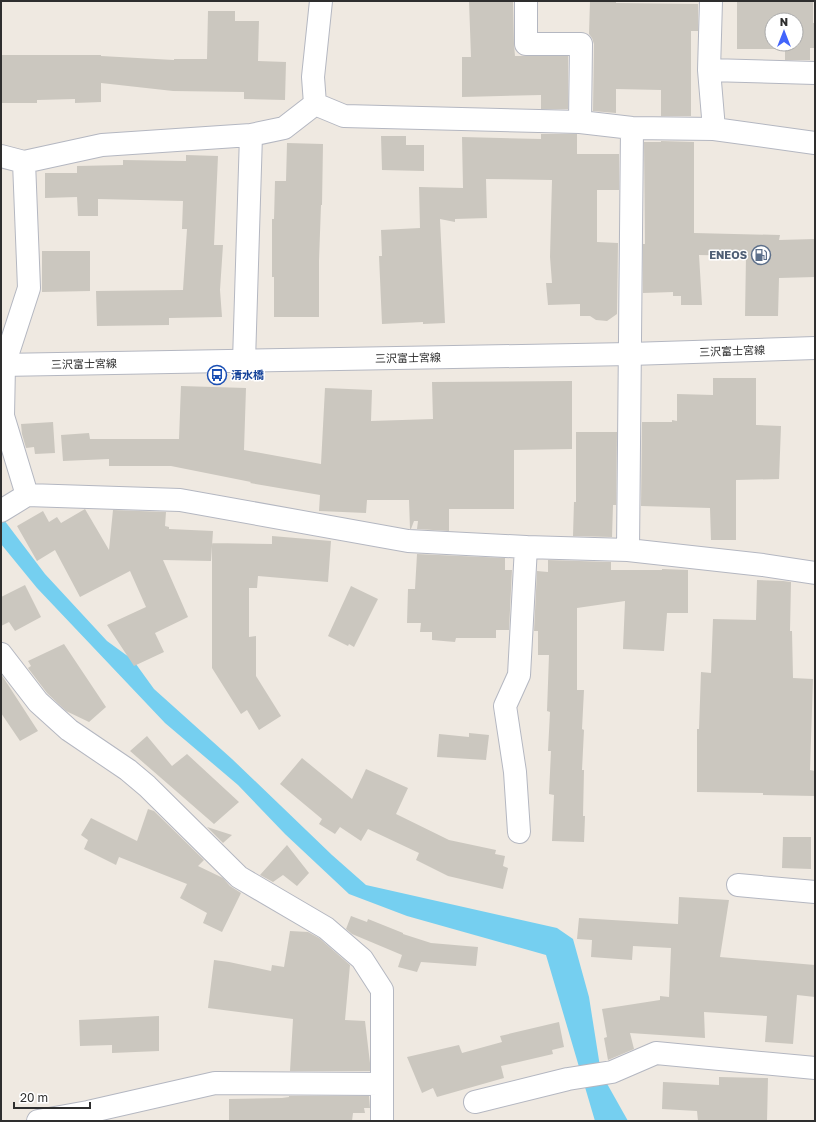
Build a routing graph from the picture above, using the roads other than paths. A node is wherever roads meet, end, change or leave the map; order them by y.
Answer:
1 (321, 1) edge
2 (526, 1) edge
3 (711, 1) edge
4 (709, 70) junction
5 (815, 73) edge
6 (315, 104) junction
7 (580, 122) junction
8 (632, 128) junction
9 (714, 129) junction
10 (251, 135) junction
11 (815, 143) edge
12 (1, 156) edge
13 (24, 162) junction
14 (815, 348) edge
15 (630, 354) junction
16 (244, 361) junction
17 (3, 365) edge
18 (27, 494) junction
19 (4, 509) edge
20 (526, 547) junction
21 (628, 550) junction
22 (815, 573) edge
23 (1, 654) edge
24 (519, 832) dead end
25 (738, 885) dead end
26 (815, 892) edge
27 (815, 1068) edge
28 (381, 1084) junction
29 (475, 1102) dead end
30 (38, 1121) edge
31 (382, 1121) edge

1 - 6 street
2 - 7 street
3 - 4 street
4 - 5 street
4 - 9 street
6 - 7 street
6 - 10 street
7 - 8 street
8 - 9 street
8 - 15 street
9 - 11 street
10 - 13 street
10 - 16 street
12 - 13 street
13 - 17 street
14 - 15 street, 三沢富士宮線
15 - 16 street, 三沢富士宮線
15 - 21 street
16 - 17 street, 三沢富士宮線
17 - 18 street
18 - 19 street
18 - 20 street
20 - 21 street
20 - 24 street
21 - 22 street
23 - 28 street
25 - 26 street
27 - 29 street
28 - 30 street
28 - 31 street

